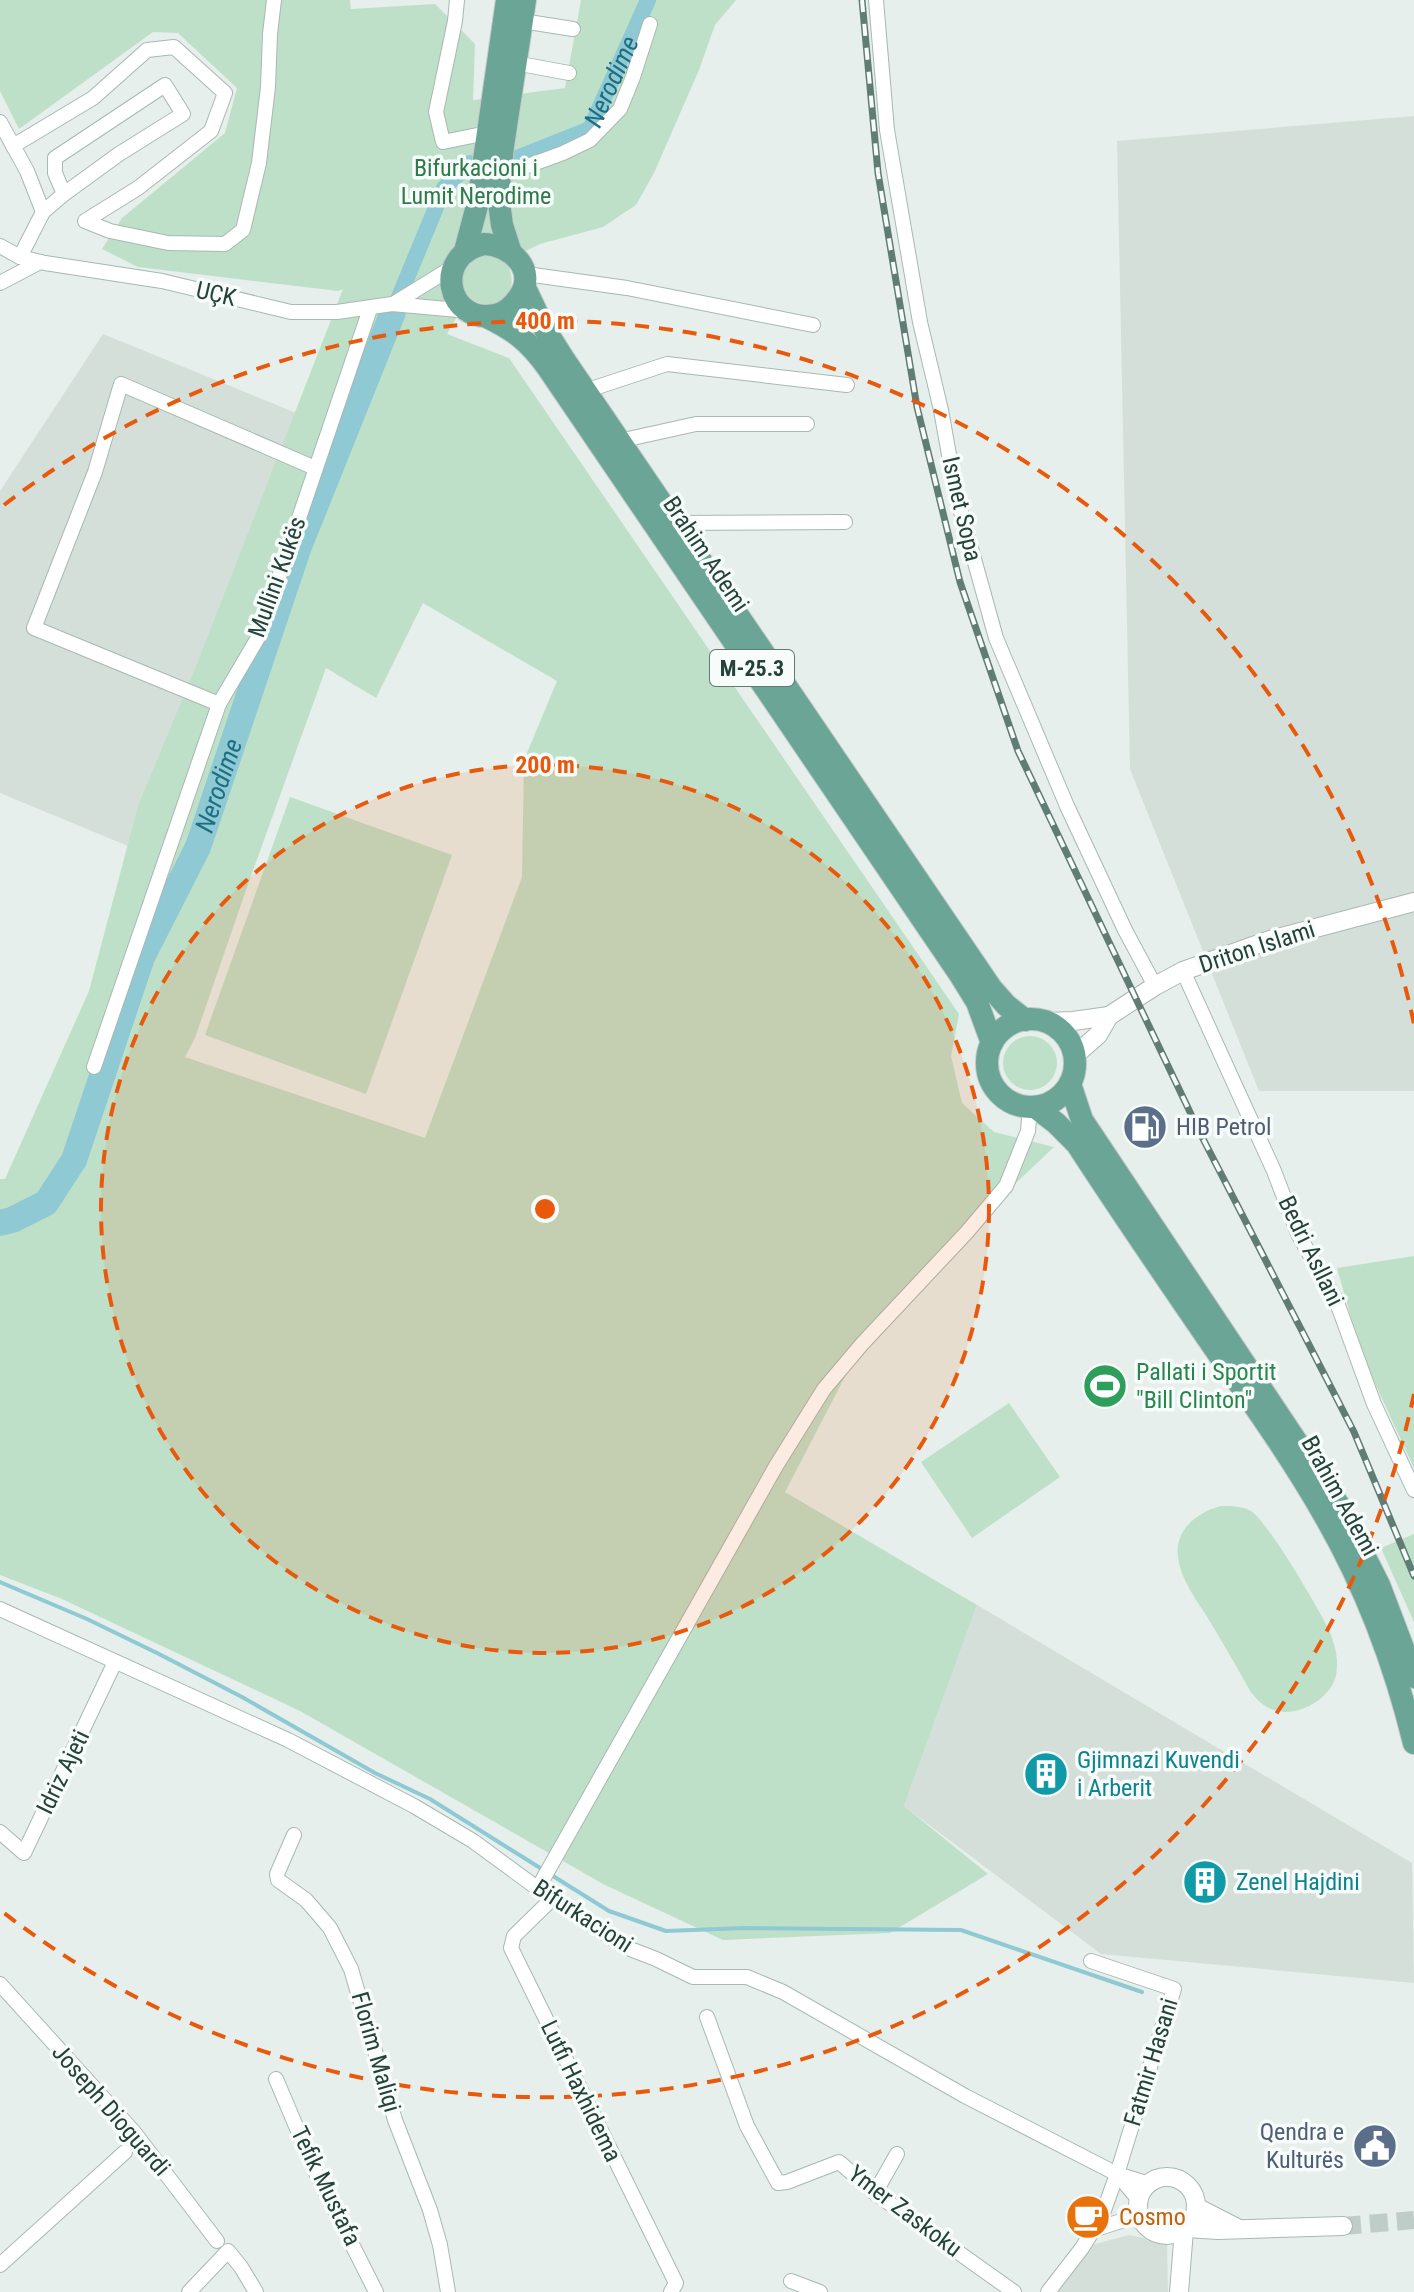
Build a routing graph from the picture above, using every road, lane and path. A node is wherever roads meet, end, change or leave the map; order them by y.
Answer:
1 (274, 0) edge
2 (457, 0) edge
3 (507, 0) edge
4 (876, 0) edge
5 (524, 10) edge
6 (650, 24) dead end
7 (573, 29) dead end
8 (515, 63) junction
9 (569, 73) dead end
10 (0, 122) edge
11 (487, 133) junction
12 (13, 146) junction
13 (500, 176) junction
14 (64, 194) junction
15 (43, 212) junction
16 (0, 246) edge
17 (511, 253) junction
18 (20, 257) junction
19 (459, 259) junction
20 (40, 262) junction
21 (526, 281) junction
22 (0, 283) edge
23 (392, 304) junction
24 (370, 309) junction
25 (477, 314) junction
26 (813, 325) dead end
27 (847, 385) dead end
28 (585, 391) junction
29 (807, 424) dead end
30 (619, 441) junction
31 (315, 468) junction
32 (845, 522) dead end
33 (675, 523) junction
34 (219, 704) junction
35 (1414, 902) edge
36 (1183, 971) junction
37 (1155, 986) junction
38 (1109, 1016) junction
39 (1036, 1021) junction
40 (992, 1043) junction
41 (1074, 1056) junction
42 (94, 1067) dead end
43 (1070, 1084) junction
44 (1032, 1106) junction
45 (1414, 1490) edge
46 (0, 1609) edge
47 (115, 1662) junction
48 (1414, 1677) edge
49 (1414, 1743) edge
50 (0, 1832) edge
51 (294, 1835) dead end
52 (540, 1885) junction
53 (552, 1899) junction
54 (1091, 1961) dead end
55 (0, 1984) edge
56 (707, 2017) dead end
57 (276, 2079) dead end
58 (125, 2152) dead end
59 (897, 2154) dead end
60 (1117, 2174) junction
61 (875, 2193) junction
62 (1142, 2200) junction
63 (1196, 2207) junction
64 (1343, 2226) tunnel mouth
65 (1237, 2228) junction
66 (1186, 2229) junction
67 (1093, 2230) junction
68 (1161, 2235) junction
69 (217, 2241) dead end
70 (0, 2265) edge
71 (791, 2281) dead end
72 (1179, 2286) edge
73 (189, 2292) edge
74 (256, 2292) edge
75 (376, 2292) edge
76 (448, 2292) edge
77 (671, 2292) edge
78 (820, 2292) edge
79 (1014, 2292) edge
80 (1048, 2292) edge

1 - 12 street
2 - 11 street
3 - 11 main road
4 - 37 street, Ismet Sopa
5 - 7 street, Brahim Ademi
5 - 8 main road, Brahim Ademi / M-25.3
6 - 13 street
8 - 9 street
8 - 13 main road, Brahim Ademi / M-25.3
10 - 12 street
11 - 19 main road
12 - 15 street
13 - 17 main road, Brahim Ademi / M-25.3
14 - 14 street
14 - 15 street
15 - 18 street
16 - 18 street, UÇK
17 - 19 main road
17 - 21 main road, Brahim Ademi / M-25.3
18 - 20 street, UÇK
19 - 23 street, UÇK
19 - 25 main road
20 - 22 street
20 - 24 street, UÇK
21 - 25 main road
21 - 26 street
21 - 28 main road, Brahim Ademi / M-25.3
23 - 24 street, UÇK
23 - 25 street, UÇK
24 - 31 street, Mullini Kukës
25 - 40 main road, Brahim Ademi / M-25.3
27 - 28 street
28 - 30 main road, Brahim Ademi / M-25.3
29 - 30 street
30 - 33 main road, Brahim Ademi / M-25.3
31 - 34 street, Mullini Kukës
31 - 34 street
32 - 33 street, Brahim Ademi
33 - 39 main road, Brahim Ademi / M-25.3
34 - 42 street, Mullini Kukës
35 - 36 street, Driton Islami
36 - 37 street, Driton Islami
36 - 45 street, Bedri Asllani
37 - 38 street, Driton Islami
38 - 39 street, Driton Islami
38 - 41 street, Driton Islami
39 - 40 main road
39 - 41 main road, Brahim Ademi / M-25.3
40 - 44 main road, Brahim Ademi / M-25.3
41 - 43 main road, Brahim Ademi
43 - 44 main road
43 - 48 main road, Brahim Ademi
44 - 49 main road, Brahim Ademi / M-25.3
44 - 52 street
46 - 47 street, Bifurkacioni
47 - 50 street, Idriz Ajeti
47 - 52 street, Bifurkacioni
51 - 76 street, Florim Maliqi
52 - 53 street, Bifurkacioni
53 - 60 street, Bifurkacioni
53 - 77 street, Lutfi Haxhidema
54 - 60 street, Fatmir Hasani
55 - 69 street, Joseph Dioguardi
56 - 61 street, Ymer Zaskoku
57 - 75 street, Tefik Mustafa
58 - 70 street
59 - 61 street
60 - 62 street, Bifurkacioni
60 - 67 street
61 - 79 street, Ymer Zaskoku
62 - 63 street
62 - 67 street
62 - 68 street
63 - 65 street
63 - 66 street
64 - 65 street
65 - 66 street
66 - 68 street
66 - 72 street
67 - 80 street
68 - 72 street
71 - 78 street
73 - 74 street

